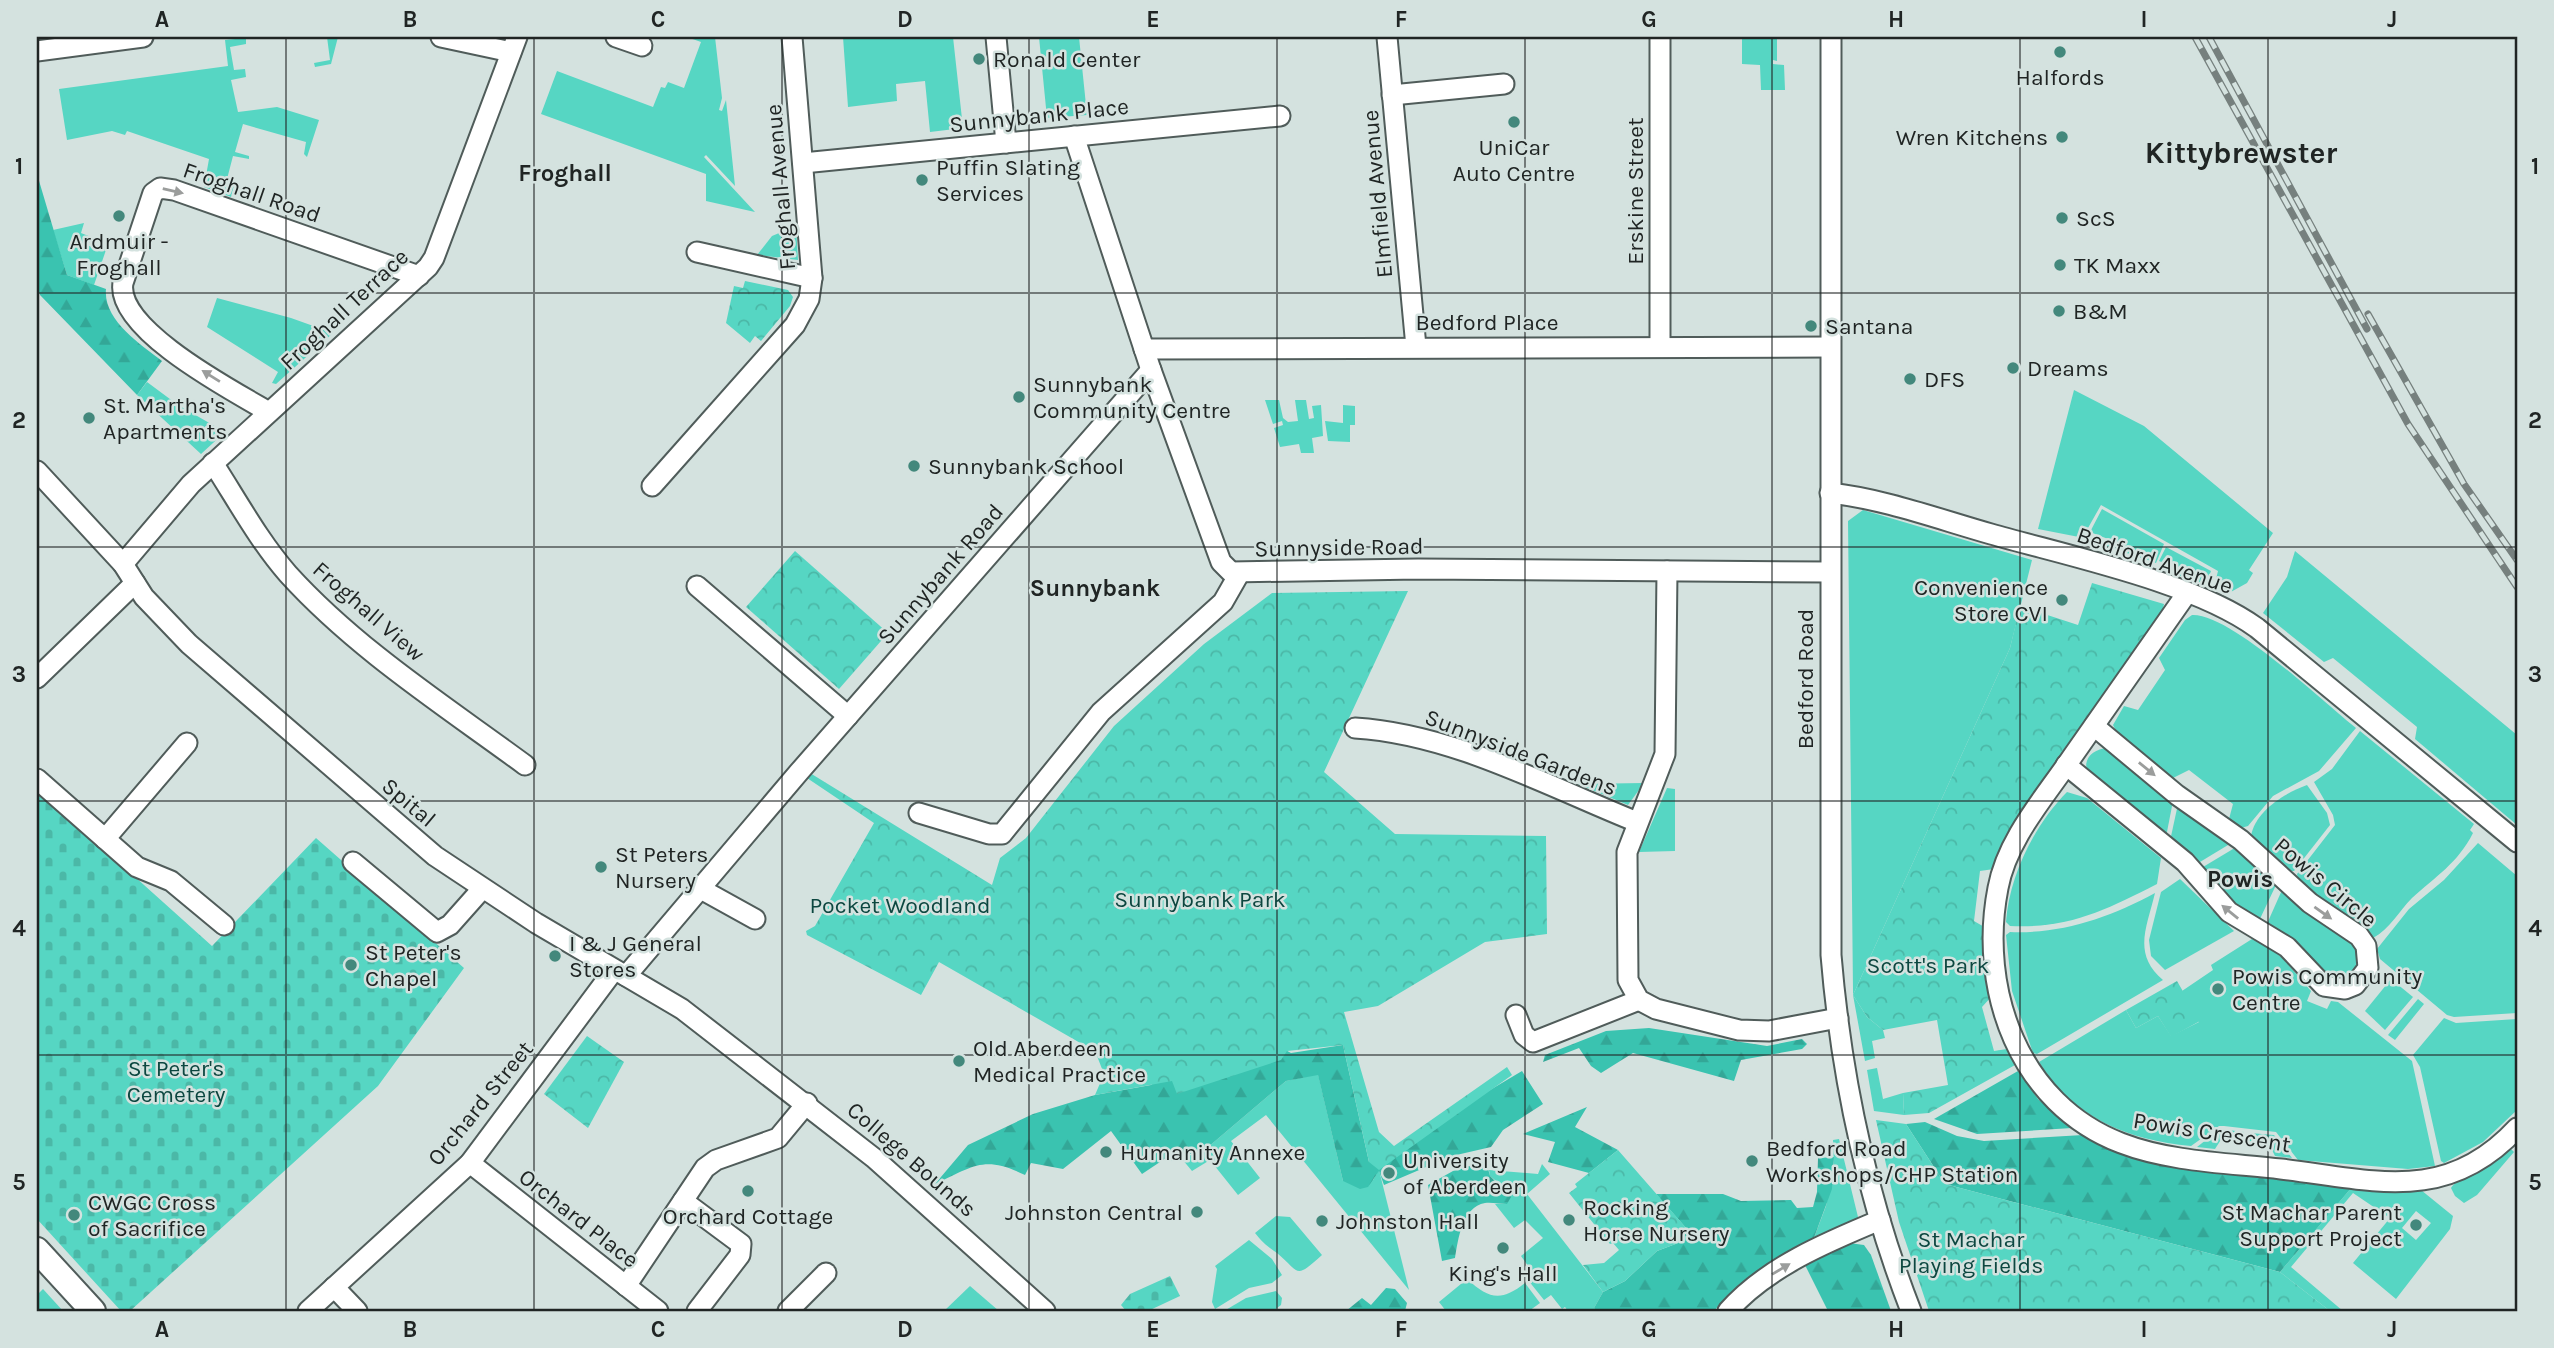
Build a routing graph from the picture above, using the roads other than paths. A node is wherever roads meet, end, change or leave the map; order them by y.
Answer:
1 (143, 37) edge
2 (440, 37) edge
3 (616, 37) edge
4 (792, 37) edge
5 (996, 37) edge
6 (1387, 37) edge
7 (1660, 37) edge
8 (1831, 37) edge
9 (514, 44) edge
10 (642, 46) dead end
11 (37, 51) edge
12 (1504, 84) dead end
13 (1392, 95) junction
14 (1280, 116) dead end
15 (1074, 136) junction
16 (1006, 143) junction
17 (803, 163) junction
18 (697, 252) dead end
19 (419, 276) junction
20 (812, 278) junction
21 (1660, 346) junction
22 (1416, 347) junction
23 (1830, 347) junction
24 (1144, 349) junction
25 (1151, 370) junction
26 (269, 412) junction
27 (214, 463) junction
28 (37, 471) edge
29 (652, 486) dead end
30 (1830, 492) junction
31 (123, 564) junction
32 (1667, 571) junction
33 (1829, 572) junction
34 (1239, 574) junction
35 (135, 583) junction
36 (697, 586) dead end
37 (2187, 593) junction
38 (37, 678) edge
39 (848, 716) junction
40 (2094, 726) junction
41 (1355, 728) dead end
42 (187, 743) dead end
43 (526, 765) dead end
44 (2066, 765) junction
45 (37, 779) edge
46 (919, 813) dead end
47 (1637, 822) junction
48 (105, 839) junction
49 (2517, 842) edge
50 (353, 862) dead end
51 (699, 888) junction
52 (482, 889) junction
53 (755, 919) dead end
54 (224, 925) dead end
55 (620, 973) junction
56 (1639, 1000) junction
57 (1516, 1015) dead end
58 (1839, 1018) junction
59 (807, 1103) junction
60 (2517, 1128) edge
61 (470, 1163) junction
62 (683, 1201) junction
63 (1880, 1220) junction
64 (41, 1263) edge
65 (826, 1273) dead end
66 (626, 1286) junction
67 (334, 1287) junction
68 (93, 1311) edge
69 (308, 1311) edge
70 (357, 1311) edge
71 (658, 1311) edge
72 (697, 1311) edge
73 (788, 1311) edge
74 (1045, 1311) edge
75 (1728, 1311) edge
76 (1910, 1311) edge

1 - 11 street
2 - 9 street
3 - 10 street
4 - 17 street, Froghall Avenue
5 - 16 street
6 - 13 street, Elmfield Avenue
7 - 21 street, Erskine Street
8 - 23 street, Bedford Road
9 - 19 street, Froghall Terrace
12 - 13 street
13 - 22 street, Elmfield Avenue
14 - 15 street, Sunnybank Place
15 - 16 street, Sunnybank Place
15 - 24 street, Sunnyside Road
16 - 17 street, Sunnybank Place
17 - 20 street, Froghall Avenue
18 - 20 street
19 - 26 street, Froghall Terrace
26 -> 19 street, Froghall Road
20 - 29 street, Froghall Avenue
21 - 22 street, Bedford Place
21 - 23 street, Bedford Place
22 - 24 street, Bedford Place
23 - 30 street, Bedford Road
24 - 25 street, Sunnyside Road
25 - 34 street, Sunnyside Road
25 - 39 street, Sunnybank Road
26 - 27 street, Froghall Terrace
27 - 31 street, Froghall Terrace
27 - 43 street, Froghall View
28 - 31 street, Spital
30 - 33 street, Bedford Road
30 - 37 street, Bedford Avenue
31 - 35 street, Spital
32 - 33 street, Sunnyside Road
32 - 34 street, Sunnyside Road
32 - 47 street
33 - 58 street, Bedford Road
34 - 46 street
35 - 38 street
35 - 52 street, Spital
36 - 39 street
37 - 40 street, Powis Crescent
37 - 49 street, Bedford Avenue
39 - 51 street, Sunnybank Road
40 - 44 street, Powis Crescent
40 -> 44 street, Powis Circle
41 - 47 street, Sunnyside Gardens
42 - 48 street
44 - 60 street, Powis Crescent
45 - 48 street
47 - 56 street
48 - 54 street
50 - 52 street
51 - 53 street
51 - 55 street, Sunnybank Road
52 - 55 street, Spital
55 - 59 street, Spital
55 - 61 street, Orchard Street
56 - 57 street
56 - 58 street
58 - 63 street, Bedford Road
59 - 62 street
59 - 74 street, College Bounds
61 - 66 street, Orchard Place
61 - 67 street, Orchard Street
62 - 66 street
62 - 72 street
75 -> 63 street
63 - 76 street, Bedford Road
64 - 68 main road
65 - 73 street
66 - 71 street, Orchard Place
67 - 69 street, Orchard Street
67 - 70 street

